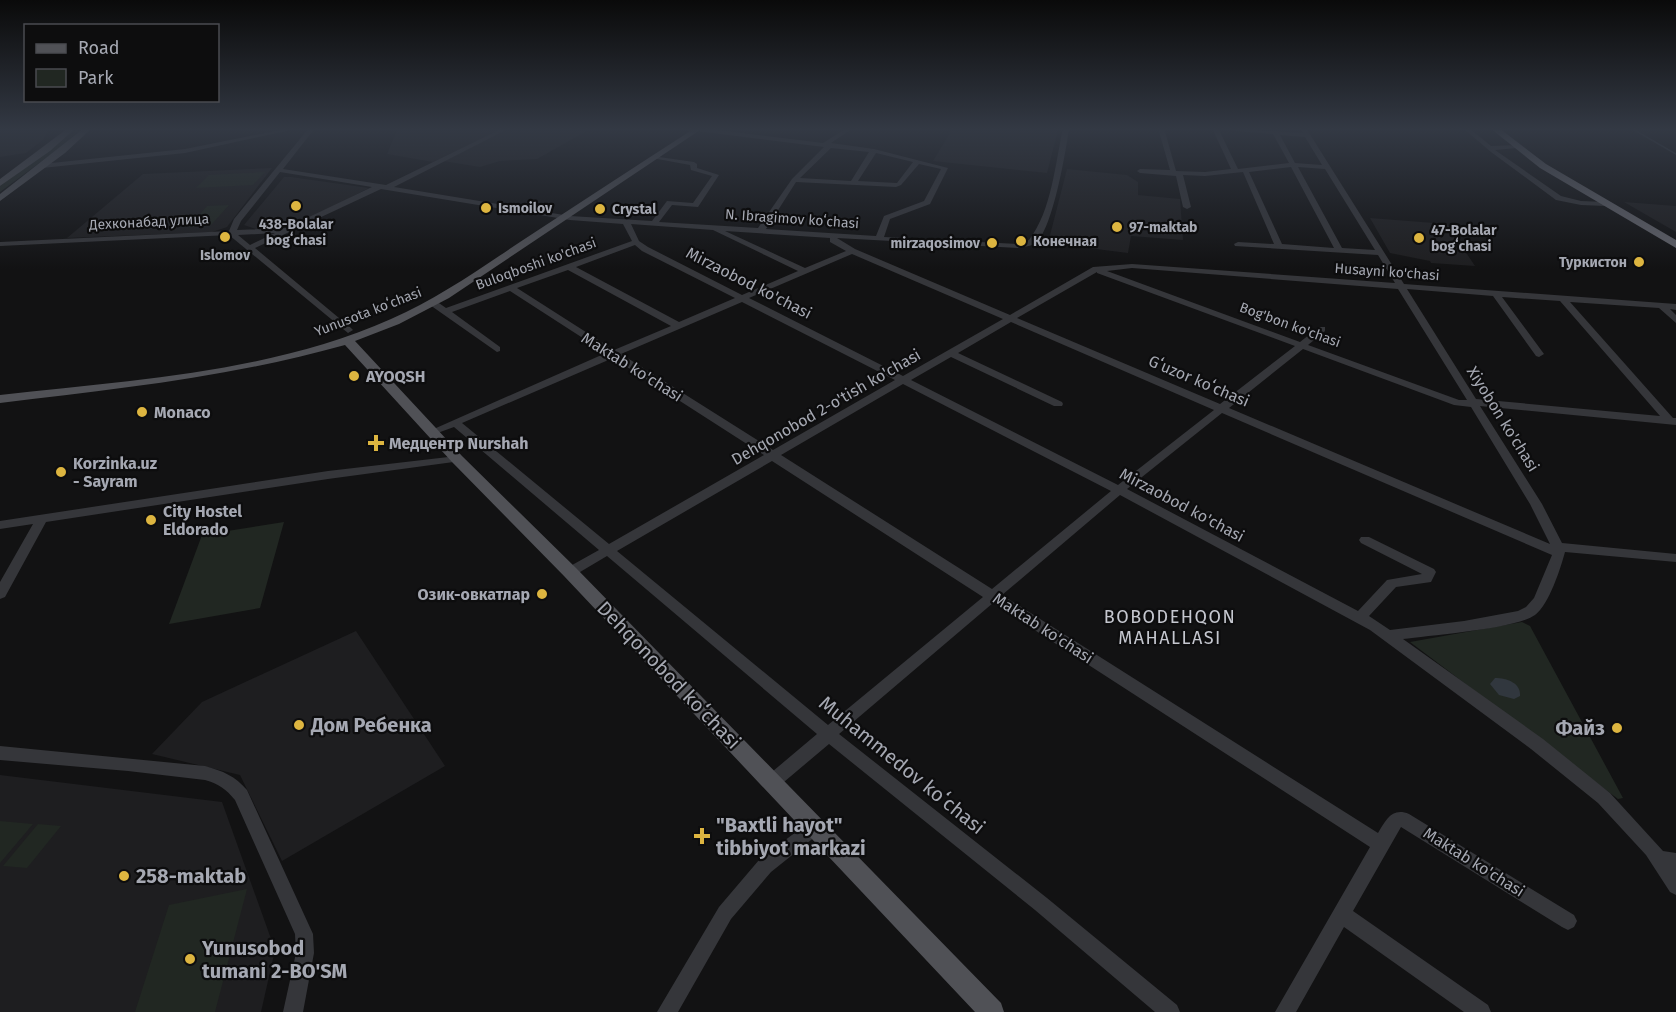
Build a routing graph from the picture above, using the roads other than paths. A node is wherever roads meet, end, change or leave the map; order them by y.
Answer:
1 (30, 175) edge
2 (275, 175) edge
3 (309, 175) edge
4 (409, 175) edge
5 (622, 175) edge
6 (626, 175) edge
7 (716, 175) edge
8 (799, 175) edge
9 (858, 175) edge
10 (906, 175) edge
11 (942, 175) edge
12 (1055, 175) edge
13 (1176, 175) edge
14 (1247, 175) edge
15 (1299, 175) edge
16 (1332, 175) edge
17 (1528, 175) edge
18 (1560, 175) edge
19 (1569, 175) edge
20 (794, 180) junction
21 (854, 182) junction
22 (382, 188) junction
23 (0, 198) edge
24 (1611, 204) junction
25 (1187, 207) dead end
26 (559, 216) junction
27 (626, 222) junction
28 (655, 222) junction
29 (237, 225) junction
30 (719, 227) junction
31 (288, 230) junction
32 (761, 230) junction
33 (231, 233) junction
34 (244, 233) junction
35 (834, 236) junction
36 (1676, 238) edge
37 (879, 239) junction
38 (636, 242) junction
39 (0, 244) edge
40 (1238, 244) dead end
41 (1676, 245) edge
42 (1279, 247) junction
43 (249, 248) junction
44 (852, 251) junction
45 (1340, 251) junction
46 (1381, 253) junction
47 (568, 266) junction
48 (1096, 269) junction
49 (804, 272) junction
50 (1401, 286) junction
51 (508, 287) junction
52 (1494, 293) junction
53 (741, 298) junction
54 (1562, 298) junction
55 (433, 303) junction
56 (1661, 305) junction
57 (1676, 307) edge
58 (445, 312) junction
59 (1010, 317) junction
60 (1676, 320) edge
61 (676, 325) junction
62 (1322, 328) dead end
63 (347, 335) junction
64 (1300, 345) junction
65 (497, 349) dead end
66 (951, 352) junction
67 (611, 354) junction
68 (1539, 354) dead end
69 (905, 380) junction
70 (0, 390) edge
71 (0, 399) edge
72 (1474, 403) junction
73 (1058, 404) dead end
74 (1221, 408) junction
75 (455, 422) junction
76 (1674, 423) edge
77 (432, 432) junction
78 (771, 455) junction
79 (457, 459) junction
80 (1119, 490) junction
81 (42, 518) junction
82 (0, 525) edge
83 (1365, 540) dead end
84 (608, 550) junction
85 (1558, 550) junction
86 (1675, 559) edge
87 (570, 572) junction
88 (0, 594) edge
89 (992, 595) junction
90 (1360, 616) junction
91 (1389, 635) junction
92 (830, 735) junction
93 (0, 753) edge
94 (772, 782) junction
95 (815, 827) junction
96 (1382, 845) junction
97 (1668, 860) edge
98 (1676, 886) edge
99 (1342, 915) junction
100 (1568, 921) dead end
101 (292, 1012) edge
102 (668, 1012) edge
103 (992, 1012) edge
104 (1170, 1012) edge
105 (1285, 1012) edge
106 (1481, 1012) edge

1 - 23 main road
2 - 29 street
3 - 22 street, N. Ibragimov koʻchasi
4 - 22 street
5 - 26 main road, Yunusota koʻchasi
6 - 26 main road, Yunusota koʻchasi
7 - 28 street
8 - 20 street
9 - 21 street
10 - 21 street
11 - 37 street
12 - 37 street, N. Ibragimov koʻchasi
13 - 25 street
14 - 42 street
15 - 45 street
16 - 46 street, Xiyobon ko'chasi
17 - 24 street
18 - 24 highway
19 - 24 highway
20 - 21 street
20 - 32 street
22 - 26 street, N. Ibragimov koʻchasi
22 - 31 street
24 - 36 highway
24 - 41 highway
26 - 27 street, N. Ibragimov koʻchasi
26 - 55 main road, Yunusota koʻchasi
26 - 63 main road, Yunusota koʻchasi
27 - 28 street, N. Ibragimov koʻchasi
27 - 38 street
28 - 30 street, N. Ibragimov koʻchasi
29 - 33 street
29 - 34 street
30 - 32 street, N. Ibragimov koʻchasi
30 - 49 street
31 - 34 street
31 - 43 street
32 - 35 street, N. Ibragimov koʻchasi
33 - 34 street
33 - 39 street, Дехконабад улица
33 - 43 street, Дехконабад улица
35 - 37 street, N. Ibragimov koʻchasi
35 - 44 street, Gʻuzor koʻchasi
38 - 47 street, Buloqboshi ko'chasi
38 - 53 street, Mirzaobod ko'chasi
40 - 42 street
42 - 45 street
43 - 63 street, Дехконабад улица
44 - 49 street
44 - 59 street, Gʻuzor koʻchasi
45 - 46 street
46 - 50 street, Xiyobon ko'chasi
47 - 51 street, Buloqboshi ko'chasi
47 - 61 street
48 - 50 street, Husayni ko'chasi
48 - 59 street, Dehqonobod 2-o'tish ko'chasi
48 - 64 street, Bog'bon ko'chasi
49 - 53 street
50 - 52 street, Husayni ko'chasi
50 - 72 street, Xiyobon ko'chasi
51 - 58 street, Buloqboshi ko'chasi
51 - 67 street, Maktab ko'chasi
52 - 54 street, Husayni ko'chasi
52 - 68 street
53 - 61 street
53 - 69 street, Mirzaobod ko'chasi
54 - 56 street, Husayni ko'chasi
54 - 76 street
55 - 58 street
55 - 63 main road, Yunusota koʻchasi
56 - 57 street, Husayni ko'chasi
56 - 60 street
58 - 65 street
59 - 66 street, Dehqonobod 2-o'tish ko'chasi
59 - 74 street, Gʻuzor koʻchasi
61 - 67 street
62 - 64 street
63 - 70 main road, Yunusota koʻchasi
63 - 71 main road, Yunusota koʻchasi
63 - 77 main road, Dehqonobod koʻchasi
64 - 72 street, Bog'bon ko'chasi
64 - 74 street
66 - 69 street, Dehqonobod 2-o'tish ko'chasi
66 - 73 street
67 - 75 street
67 - 78 street, Maktab ko'chasi
69 - 78 street, Dehqonobod 2-o'tish ko'chasi
69 - 80 street, Mirzaobod ko'chasi
72 - 76 street, Bog'bon ko'chasi
72 - 85 street, Xiyobon ko'chasi
74 - 80 street
74 - 85 street, Gʻuzor koʻchasi
75 - 77 street
75 - 84 street, Muhammedov koʻchasi
77 - 79 main road, Dehqonobod koʻchasi
78 - 84 street, Dehqonobod 2-o'tish ko'chasi
78 - 89 street, Maktab ko'chasi
79 - 81 street
79 - 87 main road, Dehqonobod koʻchasi
80 - 89 street
80 - 90 street, Mirzaobod ko'chasi
81 - 82 street
81 - 88 street
83 - 90 street
84 - 87 street, Dehqonobod 2-o'tish ko'chasi
84 - 92 street, Muhammedov koʻchasi
85 - 86 street, Gʻuzor koʻchasi
85 - 91 street
87 - 94 main road, Dehqonobod koʻchasi
89 - 92 street
89 - 96 street, Maktab ko'chasi
90 - 91 street, Mirzaobod ko'chasi
91 - 97 street, Mirzaobod ko'chasi
92 - 94 street
92 - 104 street, Muhammedov koʻchasi
93 - 101 street
94 - 95 main road, Dehqonobod koʻchasi
95 - 102 street
95 - 103 main road, Dehqonobod koʻchasi
96 - 99 street
96 - 100 street, Maktab ko'chasi
97 - 98 street, Mirzaobod ko'chasi
99 - 105 street
99 - 106 street

